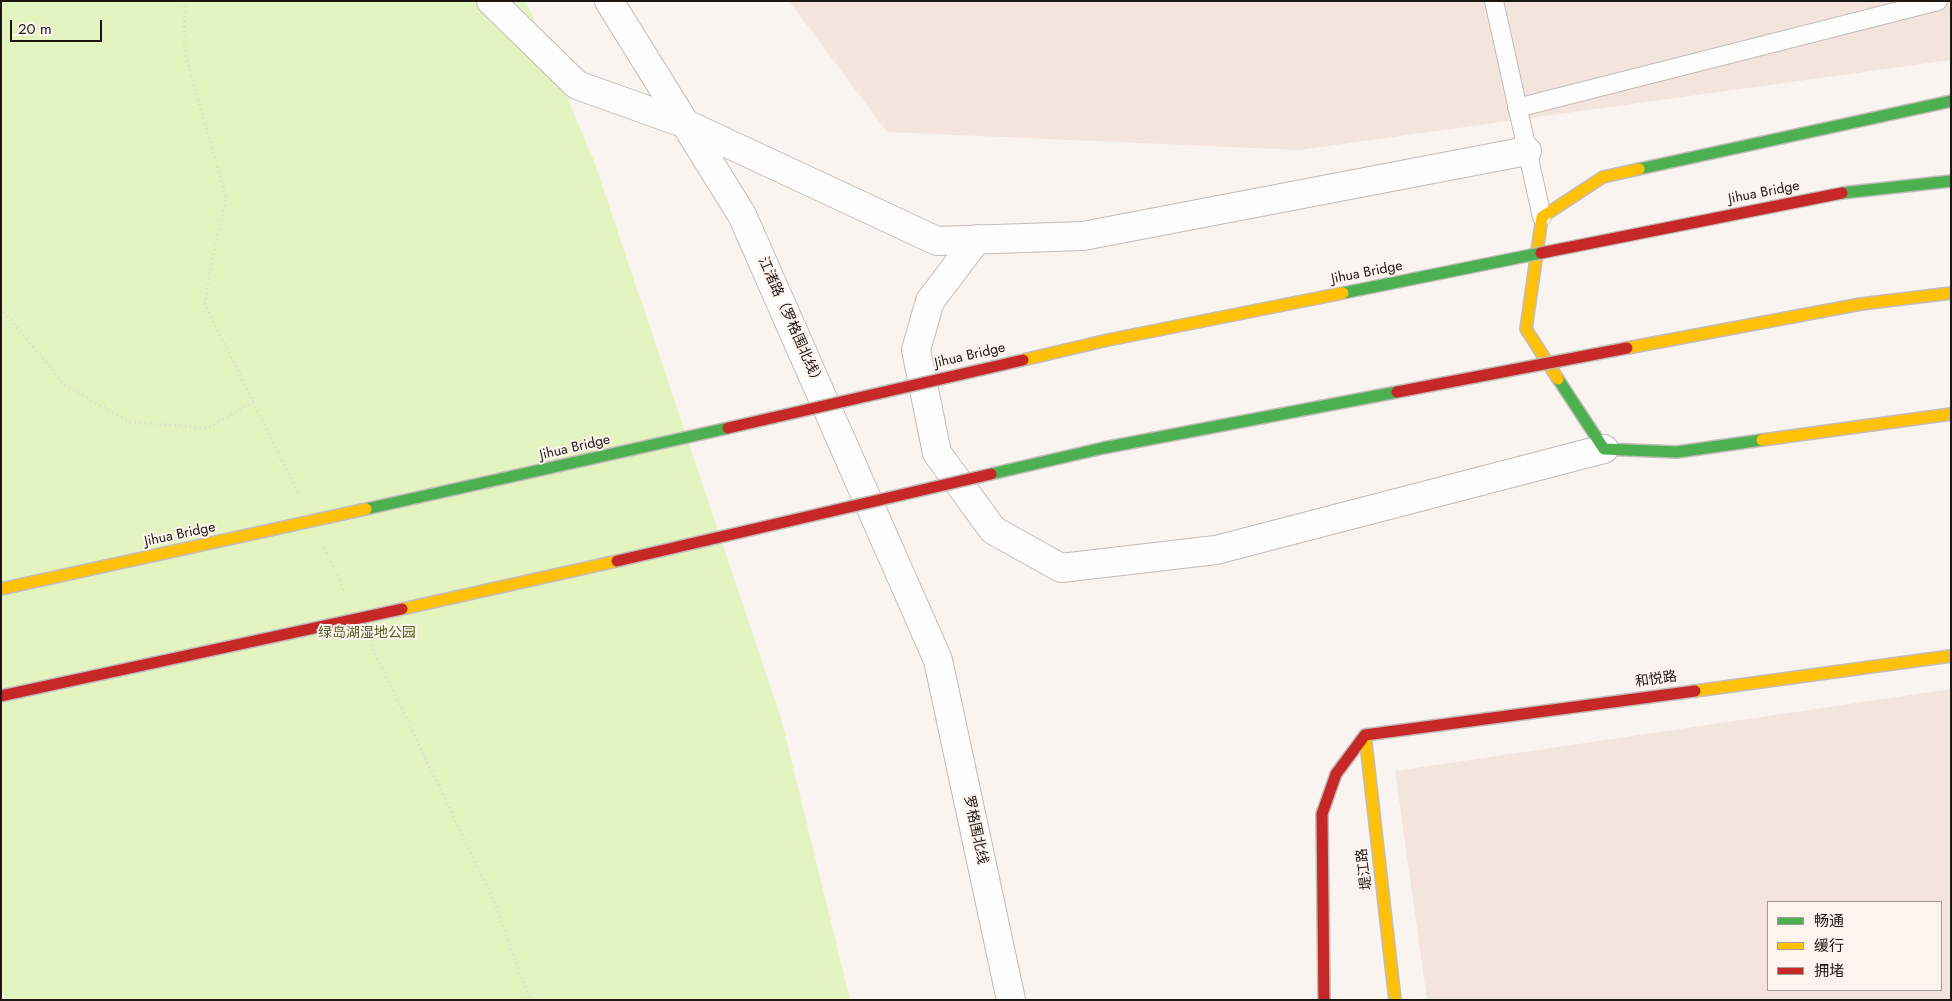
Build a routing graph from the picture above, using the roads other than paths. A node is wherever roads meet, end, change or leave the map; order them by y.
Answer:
1 (491, 1) edge
2 (609, 1) edge
3 (1494, 1) edge
4 (1938, 1) edge
5 (1951, 101) edge
6 (1516, 108) junction
7 (686, 124) junction
8 (1527, 151) junction
9 (1951, 181) edge
10 (1542, 216) junction
11 (977, 240) junction
12 (1951, 293) edge
13 (1951, 414) edge
14 (1604, 449) junction
15 (1, 589) edge
16 (1951, 656) edge
17 (938, 660) joint
18 (1, 696) edge
19 (1365, 735) junction
20 (1011, 1000) edge
21 (1324, 1000) edge
22 (1395, 1000) edge

1 - 7 street
2 - 7 street, 江渚路（罗格围北线）
3 - 6 lane
4 - 6 lane
5 - 10 main road
6 - 8 lane
7 - 11 street
7 - 17 street, 江渚路（罗格围北线）
8 - 10 lane
8 - 11 street
9 - 15 main road, Jihua Bridge, bridge
10 - 14 main road
11 - 14 street
12 - 18 main road, bridge
13 - 14 main road
16 - 19 main road, 和悦路
17 - 20 street, 罗格围北线
19 - 21 main road
19 - 22 main road, 堤江路

